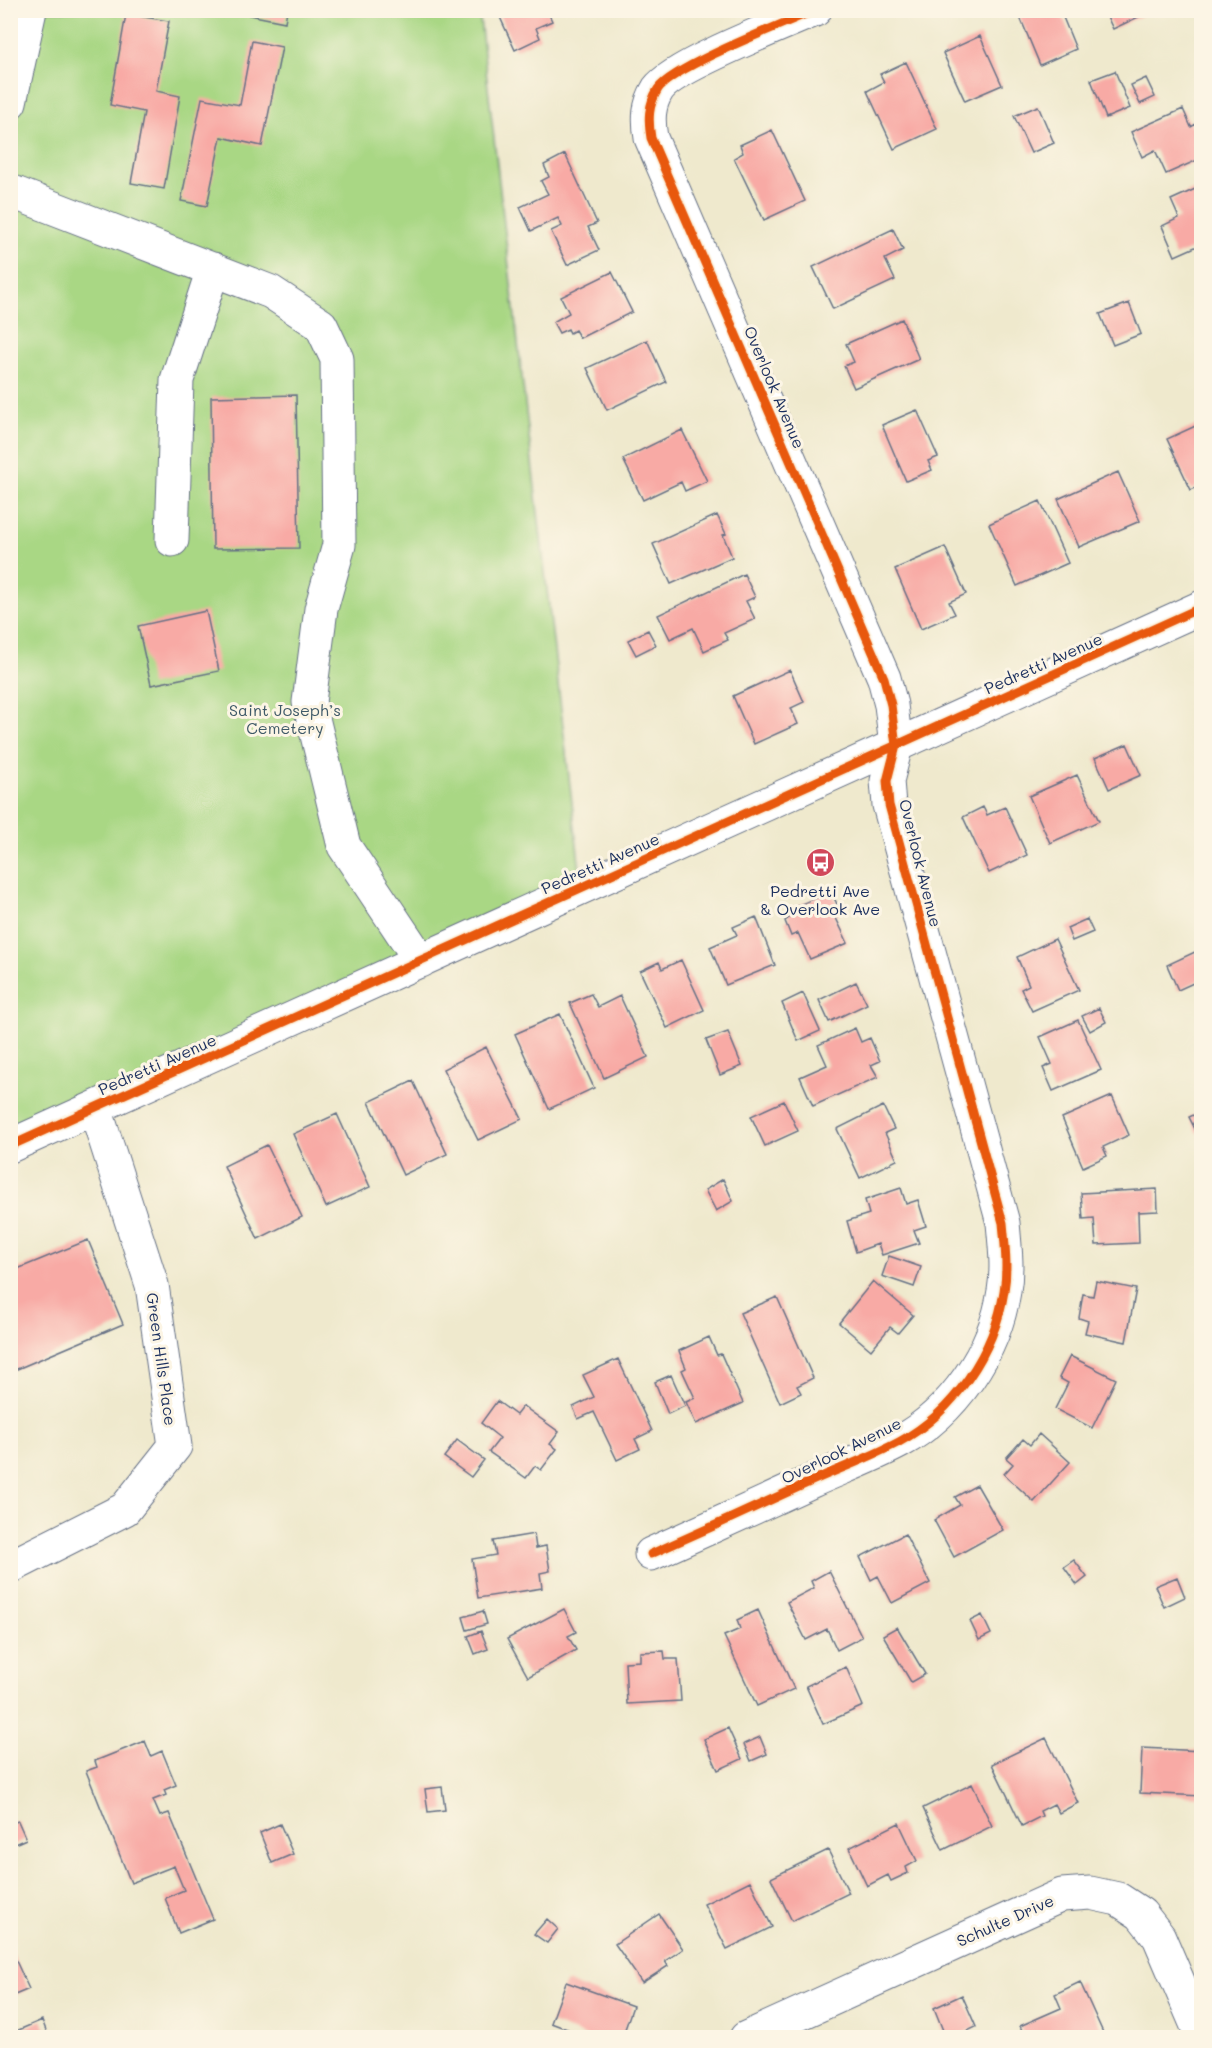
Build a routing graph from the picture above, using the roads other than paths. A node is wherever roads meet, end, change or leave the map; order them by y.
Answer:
1 (30, 10) edge
2 (815, 10) edge
3 (10, 102) edge
4 (10, 190) edge
5 (213, 269) junction
6 (172, 540) dead end
7 (1202, 607) edge
8 (896, 746) junction
9 (421, 961) junction
10 (95, 1108) junction
11 (10, 1146) edge
12 (651, 1554) dead end
13 (10, 1568) edge
14 (746, 2037) edge
15 (1202, 2037) edge

1 - 3 street
2 - 8 street, Overlook Avenue
4 - 5 street
5 - 6 street
5 - 9 street
7 - 8 street, Pedretti Avenue
8 - 9 street, Pedretti Avenue
8 - 12 street, Overlook Avenue
9 - 10 street, Pedretti Avenue
10 - 11 street, Pedretti Avenue
10 - 13 street, Green Hills Place
14 - 15 street, Schulte Drive

